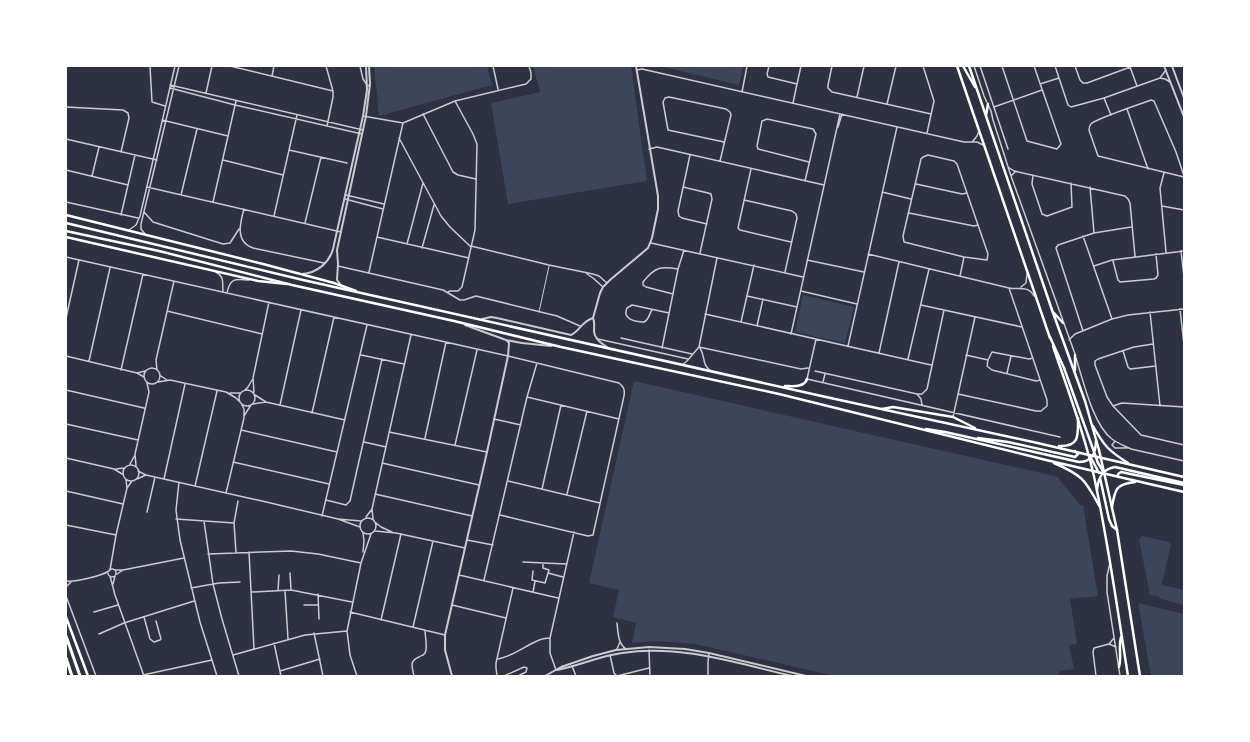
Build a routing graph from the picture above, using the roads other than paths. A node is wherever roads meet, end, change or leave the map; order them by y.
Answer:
1 (150, 66) edge
2 (175, 66) edge
3 (178, 66) edge
4 (212, 66) edge
5 (230, 66) edge
6 (244, 66) edge
7 (274, 66) edge
8 (326, 66) edge
9 (360, 66) edge
10 (366, 66) edge
11 (369, 66) edge
12 (493, 66) edge
13 (529, 66) edge
14 (636, 66) edge
15 (747, 66) edge
16 (769, 66) edge
17 (801, 66) edge
18 (832, 66) edge
19 (864, 66) edge
20 (896, 66) edge
21 (923, 66) edge
22 (957, 66) edge
23 (963, 66) edge
24 (969, 66) edge
25 (974, 66) edge
26 (980, 66) edge
27 (1002, 66) edge
28 (1034, 66) edge
29 (1055, 66) edge
30 (1075, 66) edge
31 (1164, 66) edge
32 (1172, 66) edge
33 (1132, 67) edge
34 (243, 69) junction
35 (637, 70) junction
36 (1166, 70) junction
37 (272, 76) junction
38 (1059, 78) junction
39 (1160, 78) junction
40 (978, 80) junction
41 (985, 80) junction
42 (1170, 82) junction
43 (797, 84) junction
44 (980, 84) junction
45 (1040, 84) junction
46 (170, 85) junction
47 (174, 86) junction
48 (367, 86) junction
49 (370, 86) junction
50 (1137, 86) junction
51 (170, 88) junction
52 (173, 89) junction
53 (976, 89) junction
54 (498, 90) junction
55 (1042, 90) junction
56 (333, 91) junction
57 (742, 92) junction
58 (206, 94) junction
59 (205, 97) junction
60 (857, 97) junction
61 (1104, 98) junction
62 (1184, 98) edge
63 (236, 101) junction
64 (454, 101) junction
65 (1013, 101) junction
66 (793, 103) junction
67 (887, 104) junction
68 (988, 104) junction
69 (235, 105) junction
70 (165, 106) junction
71 (66, 107) edge
72 (994, 107) junction
73 (1127, 109) junction
74 (423, 114) junction
75 (841, 114) junction
76 (931, 114) junction
77 (297, 115) junction
78 (1111, 115) junction
79 (365, 116) junction
80 (986, 117) junction
81 (1184, 117) edge
82 (296, 118) junction
83 (162, 120) junction
84 (166, 121) junction
85 (328, 122) junction
86 (403, 123) junction
87 (327, 126) junction
88 (897, 127) junction
89 (197, 129) junction
90 (362, 130) junction
91 (979, 130) junction
92 (996, 132) junction
93 (1002, 132) junction
94 (361, 133) junction
95 (927, 134) junction
96 (228, 136) junction
97 (998, 137) junction
98 (399, 138) junction
99 (66, 139) edge
100 (973, 141) junction
101 (724, 142) junction
102 (985, 146) junction
103 (99, 147) junction
104 (649, 148) junction
105 (1008, 149) dead end
106 (289, 150) junction
107 (121, 152) junction
108 (134, 155) junction
109 (690, 155) junction
110 (321, 157) junction
111 (154, 159) junction
112 (157, 160) junction
113 (223, 160) junction
114 (720, 162) junction
115 (809, 162) junction
116 (347, 163) dead end
117 (1008, 167) junction
118 (751, 169) junction
119 (1148, 169) junction
120 (66, 170) edge
121 (1016, 171) junction
122 (1164, 173) junction
123 (1033, 174) junction
124 (283, 175) junction
125 (92, 176) junction
126 (1011, 176) junction
127 (1184, 177) edge
128 (476, 179) junction
129 (805, 181) junction
130 (422, 183) junction
131 (1071, 183) junction
132 (915, 184) junction
133 (128, 185) junction
134 (824, 185) junction
135 (147, 187) junction
136 (683, 187) junction
137 (1090, 187) junction
138 (150, 188) junction
139 (882, 192) junction
140 (967, 193) junction
141 (181, 195) junction
142 (347, 196) junction
143 (912, 199) junction
144 (144, 200) junction
145 (147, 200) junction
146 (346, 200) junction
147 (744, 200) junction
148 (66, 202) edge
149 (213, 202) junction
150 (384, 204) junction
151 (434, 205) junction
152 (1161, 206) junction
153 (244, 209) junction
154 (383, 209) junction
155 (1184, 210) edge
156 (144, 212) junction
157 (908, 212) junction
158 (66, 215) edge
159 (121, 215) junction
160 (274, 216) junction
161 (139, 219) junction
162 (142, 219) junction
163 (66, 223) edge
164 (305, 223) junction
165 (707, 224) junction
166 (978, 225) junction
167 (1132, 227) junction
168 (239, 229) junction
169 (127, 230) junction
170 (66, 231) edge
171 (339, 231) junction
172 (1094, 232) junction
173 (145, 234) junction
174 (1083, 236) junction
175 (66, 237) edge
176 (377, 237) junction
177 (791, 242) junction
178 (651, 243) junction
179 (407, 244) junction
180 (471, 246) junction
181 (422, 248) junction
182 (684, 250) junction
183 (1184, 251) edge
184 (1181, 252) junction
185 (332, 253) junction
186 (700, 253) junction
187 (1166, 253) junction
188 (336, 254) junction
189 (868, 254) junction
190 (1156, 254) junction
191 (1135, 256) junction
192 (718, 257) junction
193 (964, 257) junction
194 (66, 258) edge
195 (469, 258) junction
196 (79, 260) junction
197 (808, 260) junction
198 (1112, 260) junction
199 (899, 262) junction
200 (325, 263) junction
201 (549, 265) junction
202 (754, 265) junction
203 (338, 266) junction
204 (1094, 266) junction
205 (111, 267) junction
206 (1027, 268) junction
207 (678, 269) junction
208 (929, 269) junction
209 (212, 271) junction
210 (369, 272) junction
211 (785, 272) junction
212 (864, 272) junction
213 (297, 273) junction
214 (585, 273) junction
215 (143, 274) junction
216 (960, 276) junction
217 (804, 277) junction
218 (1184, 277) edge
219 (174, 281) junction
220 (258, 281) junction
221 (607, 283) junction
222 (292, 285) junction
223 (342, 286) junction
224 (223, 287) junction
225 (603, 288) junction
226 (1009, 288) junction
227 (1019, 288) junction
228 (217, 290) junction
229 (800, 291) junction
230 (224, 292) junction
231 (448, 292) junction
232 (227, 293) junction
233 (363, 293) junction
234 (673, 294) junction
235 (747, 296) junction
236 (763, 299) junction
237 (269, 302) junction
238 (857, 304) junction
239 (920, 305) junction
240 (797, 307) junction
241 (648, 308) junction
242 (1041, 309) junction
243 (1180, 309) junction
244 (1184, 309) edge
245 (301, 310) junction
246 (652, 310) junction
247 (944, 310) junction
248 (1052, 310) junction
249 (167, 312) junction
250 (539, 312) junction
251 (1150, 312) junction
252 (669, 313) junction
253 (649, 314) junction
254 (705, 314) junction
255 (334, 317) junction
256 (975, 317) junction
257 (66, 318) edge
258 (593, 318) junction
259 (1112, 319) junction
260 (481, 320) junction
261 (454, 321) junction
262 (741, 322) junction
263 (1063, 323) junction
264 (367, 325) junction
265 (580, 326) junction
266 (757, 326) junction
267 (1022, 327) junction
268 (1083, 331) junction
269 (1067, 333) junction
270 (262, 334) junction
271 (791, 334) junction
272 (1075, 334) junction
273 (410, 335) junction
274 (1050, 337) junction
275 (621, 338) dead end
276 (598, 339) junction
277 (816, 339) junction
278 (506, 340) junction
279 (1069, 340) junction
280 (446, 342) junction
281 (518, 342) junction
282 (1153, 344) junction
283 (1184, 345) edge
284 (848, 346) junction
285 (509, 347) junction
286 (561, 347) junction
287 (699, 347) junction
288 (608, 348) junction
289 (662, 348) junction
290 (477, 350) junction
291 (1123, 351) junction
292 (879, 353) junction
293 (692, 354) junction
294 (360, 355) junction
295 (966, 355) junction
296 (66, 356) edge
297 (508, 356) junction
298 (1011, 356) junction
299 (1075, 356) junction
300 (1033, 358) junction
301 (382, 359) junction
302 (688, 359) junction
303 (156, 360) junction
304 (908, 360) junction
305 (988, 360) junction
306 (89, 361) junction
307 (537, 363) junction
308 (404, 364) junction
309 (682, 365) junction
310 (931, 365) junction
311 (1156, 366) junction
312 (151, 368) junction
313 (809, 368) junction
314 (121, 370) junction
315 (157, 370) junction
316 (146, 371) junction
317 (712, 371) junction
318 (815, 371) dead end
319 (1075, 372) junction
320 (137, 373) junction
321 (825, 374) junction
322 (1007, 374) junction
323 (161, 376) junction
324 (144, 377) junction
325 (252, 378) junction
326 (167, 380) junction
327 (807, 380) junction
328 (1040, 380) junction
329 (158, 382) junction
330 (823, 382) junction
331 (147, 383) junction
332 (186, 384) junction
333 (154, 385) junction
334 (780, 387) junction
335 (66, 390) edge
336 (244, 390) junction
337 (217, 391) junction
338 (149, 392) junction
339 (241, 392) junction
340 (254, 392) junction
341 (230, 394) junction
342 (917, 394) junction
343 (958, 394) junction
344 (255, 395) junction
345 (527, 397) junction
346 (241, 402) junction
347 (266, 402) junction
348 (252, 405) junction
349 (280, 405) junction
350 (561, 405) junction
351 (922, 405) junction
352 (1113, 406) junction
353 (1160, 406) junction
354 (1184, 407) edge
355 (145, 408) junction
356 (882, 409) junction
357 (587, 411) junction
358 (312, 413) junction
359 (954, 413) junction
360 (953, 417) junction
361 (244, 418) junction
362 (1078, 418) junction
363 (494, 419) junction
364 (620, 419) junction
365 (345, 420) junction
366 (66, 424) edge
367 (521, 425) junction
368 (909, 426) junction
369 (1092, 426) junction
370 (241, 430) junction
371 (979, 430) junction
372 (389, 432) junction
373 (962, 436) junction
374 (1060, 437) dead end
375 (425, 439) junction
376 (138, 440) junction
377 (1096, 440) junction
378 (1116, 441) junction
379 (363, 442) junction
380 (455, 445) junction
381 (1184, 445) edge
382 (1053, 446) junction
383 (386, 447) junction
384 (1131, 449) junction
385 (1076, 451) junction
386 (337, 452) junction
387 (487, 452) junction
388 (135, 454) junction
389 (1088, 454) junction
390 (1093, 456) junction
391 (1101, 457) junction
392 (66, 458) edge
393 (1046, 460) junction
394 (1184, 460) edge
395 (233, 462) junction
396 (382, 463) junction
397 (1130, 464) junction
398 (129, 465) junction
399 (136, 466) junction
400 (124, 467) junction
401 (114, 469) junction
402 (138, 471) junction
403 (1092, 471) junction
404 (1098, 473) junction
405 (1104, 473) junction
406 (122, 474) junction
407 (146, 475) junction
408 (1183, 476) edge
409 (155, 477) junction
410 (1100, 477) junction
411 (1120, 478) junction
412 (137, 479) junction
413 (164, 479) junction
414 (126, 480) junction
415 (132, 481) junction
416 (508, 481) junction
417 (1139, 481) junction
418 (179, 482) junction
419 (330, 484) junction
420 (479, 484) junction
421 (1184, 484) edge
422 (196, 486) junction
423 (127, 488) junction
424 (542, 488) junction
425 (1097, 490) junction
426 (66, 491) edge
427 (1184, 492) edge
428 (226, 493) junction
429 (375, 494) junction
430 (568, 494) junction
431 (326, 500) junction
432 (238, 501) dead end
433 (600, 503) junction
434 (123, 505) junction
435 (1100, 507) junction
436 (1112, 507) junction
437 (372, 509) junction
438 (147, 512) dead end
439 (500, 515) junction
440 (322, 516) junction
441 (472, 516) junction
442 (366, 518) junction
443 (176, 519) junction
444 (338, 519) junction
445 (373, 519) junction
446 (204, 521) junction
447 (361, 521) junction
448 (376, 522) junction
449 (234, 523) junction
450 (66, 525) edge
451 (360, 527) junction
452 (1117, 530) junction
453 (375, 531) junction
454 (363, 532) junction
455 (574, 532) junction
456 (396, 533) junction
457 (371, 534) junction
458 (400, 534) junction
459 (116, 536) junction
460 (467, 540) junction
461 (433, 542) junction
462 (493, 545) junction
463 (465, 548) junction
464 (236, 552) junction
465 (249, 552) junction
466 (208, 554) junction
467 (362, 556) junction
468 (184, 558) junction
469 (111, 562) junction
470 (523, 562) dead end
471 (1110, 562) junction
472 (360, 563) junction
473 (543, 563) junction
474 (566, 564) junction
475 (109, 570) junction
476 (115, 570) junction
477 (123, 570) junction
478 (533, 571) dead end
479 (290, 572) dead end
480 (548, 573) junction
481 (103, 574) junction
482 (458, 574) junction
483 (115, 575) junction
484 (279, 575) dead end
485 (110, 576) junction
486 (563, 577) junction
487 (484, 580) junction
488 (66, 581) edge
489 (72, 581) junction
490 (535, 581) junction
491 (240, 582) dead end
492 (213, 584) junction
493 (113, 586) junction
494 (66, 587) edge
495 (513, 587) junction
496 (191, 588) junction
497 (285, 590) junction
498 (291, 590) junction
499 (278, 591) junction
500 (252, 592) junction
501 (533, 592) junction
502 (318, 594) junction
503 (66, 596) edge
504 (558, 598) junction
505 (194, 601) junction
506 (352, 602) junction
507 (118, 605) junction
508 (304, 605) dead end
509 (318, 605) junction
510 (452, 605) junction
511 (94, 612) dead end
512 (350, 612) junction
513 (66, 617) edge
514 (144, 617) junction
515 (506, 618) junction
516 (319, 619) dead end
517 (381, 620) junction
518 (156, 621) dead end
519 (124, 623) junction
520 (617, 623) dead end
521 (413, 627) junction
522 (425, 630) junction
523 (347, 631) junction
524 (314, 633) junction
525 (99, 634) dead end
526 (1121, 634) junction
527 (445, 635) junction
528 (66, 636) edge
529 (1114, 637) junction
530 (288, 638) junction
531 (550, 638) junction
532 (620, 642) junction
533 (274, 643) junction
534 (1109, 644) junction
535 (649, 647) junction
536 (1116, 647) junction
537 (254, 649) junction
538 (626, 649) junction
539 (616, 650) junction
540 (649, 650) junction
541 (709, 653) junction
542 (233, 655) junction
543 (610, 655) junction
544 (708, 657) junction
545 (66, 658) edge
546 (320, 659) junction
547 (497, 659) junction
548 (212, 660) junction
549 (750, 664) junction
550 (572, 666) junction
551 (1119, 667) junction
552 (649, 668) junction
553 (556, 670) junction
554 (280, 671) junction
555 (143, 675) edge
556 (72, 676) edge
557 (80, 676) edge
558 (88, 676) edge
559 (96, 676) edge
560 (217, 676) edge
561 (239, 676) edge
562 (281, 676) edge
563 (323, 676) edge
564 (357, 676) edge
565 (414, 676) edge
566 (452, 676) edge
567 (497, 676) edge
568 (504, 676) edge
569 (518, 676) edge
570 (545, 676) edge
571 (576, 676) edge
572 (650, 676) edge
573 (708, 676) edge
574 (792, 676) edge
575 (806, 676) edge
576 (1096, 676) edge
577 (1120, 676) edge
578 (1128, 676) edge
579 (1141, 676) edge

1 - 70 street
2 - 46 street
3 - 47 street
4 - 58 street
5 - 34 street
6 - 34 street
7 - 37 street
8 - 56 street
9 - 48 street
10 - 48 street
11 - 49 street
12 - 54 street
13 - 54 street
14 - 35 street
15 - 57 street
16 - 43 street
17 - 43 street
18 - 60 street
19 - 60 street
20 - 67 street
21 - 76 street
22 - 91 main road
23 - 53 main road
24 - 53 main road
25 - 40 street
26 - 41 street
27 - 65 street
28 - 45 street
29 - 38 street
30 - 33 street
31 - 36 street
32 - 62 street
33 - 50 street
34 - 37 street
35 - 57 street
35 - 104 street
36 - 39 street
36 - 42 street
37 - 56 street
38 - 45 street
38 - 61 street
39 - 42 street
39 - 50 street
40 - 41 street
40 - 44 street
41 - 44 street
41 - 72 street
42 - 81 street
43 - 66 street
44 - 68 street
45 - 55 street
46 - 47 street
46 - 51 street
47 - 52 street
47 - 58 street
48 - 49 street
48 - 79 street
49 - 79 street
50 - 61 street
51 - 52 street
51 - 70 street
52 - 59 street
52 - 84 street
53 - 80 main road
54 - 64 street
55 - 65 street
55 - 65 street
56 - 85 street
57 - 66 street
58 - 59 street
58 - 63 street
59 - 69 street
60 - 67 street
61 - 78 street
63 - 69 street
63 - 77 street
64 - 74 street
64 - 128 street
65 - 72 street
66 - 75 street
67 - 76 street
68 - 80 main road
68 - 92 street
69 - 82 street
69 - 96 street
70 - 83 street
71 - 107 street
72 - 93 street
73 - 78 street
73 - 119 street
73 - 127 street
74 - 86 street
74 - 128 street
75 - 88 street
75 - 134 street
76 - 95 street
77 - 82 street
77 - 85 street
78 - 119 street
79 - 86 street
79 - 90 street
80 - 248 main road
82 - 87 street
82 - 106 street
83 - 84 street
83 - 111 street
84 - 89 street
84 - 112 street
85 - 87 street
85 - 90 street
86 - 98 street
87 - 94 street
88 - 95 street
88 - 139 street
89 - 96 street
89 - 141 street
90 - 94 street
91 - 100 street
91 - 102 main road
92 - 93 street
92 - 97 street
93 - 97 street
93 - 105 street
94 - 142 street
95 - 100 street
96 - 113 street
97 - 117 street
98 - 130 street
98 - 150 street
99 - 103 street
100 - 102 street
101 - 101 street
101 - 114 street
102 - 206 main road
103 - 107 street
103 - 125 street
104 - 109 street
104 - 178 street
106 - 110 street
106 - 124 street
107 - 108 street
108 - 111 street
108 - 133 street
109 - 114 street
109 - 136 street
110 - 116 street
110 - 164 street
111 - 112 street
111 - 135 street
112 - 138 street
113 - 124 street
113 - 149 street
114 - 118 street
115 - 115 street
115 - 129 street
117 - 121 street
117 - 126 street
118 - 129 street
118 - 147 street
119 - 122 street
120 - 125 street
121 - 123 street
121 - 126 street
122 - 127 street
122 - 152 street
123 - 131 street
123 - 131 street
124 - 160 street
125 - 133 street
126 - 263 street
128 - 180 street
129 - 134 street
130 - 151 street
130 - 179 street
131 - 137 street
132 - 140 street
132 - 140 street
132 - 143 street
133 - 159 street
134 - 197 street
135 - 138 street
135 - 144 street
136 - 165 street
136 - 165 street
137 - 167 street
137 - 172 street
138 - 141 street
138 - 145 street
139 - 143 street
139 - 189 street
140 - 166 street
141 - 149 street
142 - 146 street
142 - 150 street
143 - 157 street
144 - 145 street
144 - 161 street
145 - 156 street
146 - 154 street
146 - 171 street
147 - 177 street
147 - 177 street
148 - 159 street
149 - 153 street
150 - 154 street
151 - 180 street
151 - 181 street
152 - 155 street
152 - 187 street
153 - 160 street
153 - 168 street
154 - 176 street
156 - 162 street
156 - 168 street
157 - 166 street
157 - 193 street
158 - 169 main road
159 - 161 street
160 - 164 street
161 - 162 street
161 - 169 street
162 - 173 street
163 - 233 main road
164 - 171 street
165 - 186 street
166 - 193 street
167 - 172 street
167 - 191 street
168 - 200 street
169 - 173 main road
170 - 222 main road
171 - 185 street
171 - 188 street
172 - 174 street
173 - 213 main road
174 - 204 street
174 - 268 street
175 - 209 main road
176 - 179 street
176 - 210 street
177 - 211 street
178 - 182 street
178 - 221 street
179 - 181 street
180 - 195 street
180 - 201 street
181 - 195 street
182 - 186 street
182 - 207 street
183 - 184 street
184 - 187 street
184 - 218 street
185 - 188 street
185 - 200 street
186 - 192 street
187 - 190 street
188 - 203 street
189 - 199 street
189 - 212 street
190 - 191 street
190 - 198 street
191 - 198 street
192 - 202 street
192 - 254 street
193 - 216 street
194 - 196 street
195 - 231 street
196 - 205 street
196 - 257 street
197 - 212 street
197 - 217 street
198 - 204 street
199 - 208 street
199 - 292 street
200 - 213 street
201 - 214 street
201 - 250 lane
202 - 211 street
202 - 235 street
203 - 210 street
203 - 223 street
204 - 259 street
205 - 215 street
205 - 306 street
206 - 227 street
206 - 242 main road
207 - 234 street
207 - 234 street
208 - 216 street
208 - 239 street
209 - 220 main road
209 - 224 street
210 - 231 street
211 - 217 street
212 - 238 street
213 - 223 main road
214 - 221 street
214 - 225 street
215 - 219 street
215 - 314 street
216 - 226 street
217 - 229 street
219 - 228 street
219 - 249 street
220 - 222 main road
220 - 232 street
221 - 225 street
222 - 261 main road
223 - 233 main road
224 - 228 street
224 - 230 street
225 - 258 street
226 - 227 street
226 - 267 street
227 - 242 street
228 - 230 street
229 - 238 street
229 - 240 street
230 - 232 street
231 - 250 street
232 - 237 street
233 - 260 main road
234 - 252 street
235 - 236 street
235 - 262 street
236 - 240 street
236 - 266 street
237 - 245 street
237 - 270 street
238 - 284 street
239 - 247 street
239 - 304 street
240 - 271 street
241 - 246 street
241 - 253 street
241 - 253 street
242 - 274 main road
243 - 244 street
243 - 251 street
243 - 283 street
245 - 255 street
245 - 349 street
246 - 252 street
246 - 253 street
247 - 256 street
247 - 310 street
248 - 263 main road
248 - 319 main road
249 - 270 street
249 - 303 street
250 - 265 street
251 - 259 street
251 - 282 street
252 - 289 street
254 - 262 street
254 - 287 street
255 - 264 street
255 - 358 street
256 - 267 street
256 - 295 street
258 - 265 street
258 - 276 street
259 - 268 street
260 - 265 street
260 - 288 main road
261 - 278 street
261 - 286 main road
262 - 266 street
263 - 269 street
264 - 273 street
264 - 294 street
266 - 271 street
267 - 300 street
268 - 272 street
269 - 272 street
269 - 279 street
270 - 325 street
271 - 277 street
272 - 279 street
273 - 280 street
273 - 308 street
274 - 362 main road
274 - 390 main road
275 - 289 street
276 - 288 street
276 - 302 street
277 - 284 street
277 - 313 street
278 - 281 street
278 - 285 street
279 - 299 street
280 - 290 street
280 - 375 street
281 - 285 street
281 - 286 street
282 - 291 street
282 - 311 street
284 - 292 street
285 - 297 street
286 - 368 main road
287 - 293 street
287 - 313 street
287 - 317 street
288 - 309 main road
289 - 293 street
290 - 297 street
290 - 380 street
291 - 311 street
291 - 352 street
292 - 304 street
293 - 302 street
294 - 301 street
294 - 365 street
295 - 305 street
295 - 343 street
296 - 306 street
297 - 307 street
297 - 363 street
298 - 300 street
298 - 305 street
298 - 322 street
299 - 319 main road
299 - 378 street
300 - 328 street
301 - 308 street
301 - 379 street
302 - 309 street
303 - 312 street
303 - 315 street
304 - 310 street
305 - 322 street
306 - 314 street
307 - 345 street
307 - 364 street
308 - 372 street
309 - 317 main road
310 - 342 street
311 - 353 street
312 - 315 street
312 - 316 street
313 - 327 street
314 - 320 street
315 - 323 street
316 - 320 street
316 - 324 street
317 - 334 main road
318 - 321 street
319 - 369 main road
320 - 324 street
321 - 330 street
321 - 342 street
322 - 328 street
323 - 326 street
323 - 329 street
324 - 331 street
325 - 336 street
325 - 340 street
326 - 329 street
326 - 332 street
327 - 330 street
327 - 334 main road
328 - 343 street
329 - 333 street
330 - 351 street
331 - 333 street
331 - 338 street
332 - 337 street
332 - 413 street
333 - 338 street
334 - 356 main road
335 - 355 street
336 - 339 street
336 - 340 street
337 - 341 street
337 - 422 street
338 - 355 street
339 - 341 street
339 - 346 street
340 - 344 street
341 - 346 street
342 - 351 street
343 - 359 street
344 - 347 street
344 - 348 street
345 - 350 street
345 - 367 street
346 - 348 street
346 - 361 street
347 - 348 street
347 - 349 street
348 - 361 street
349 - 358 street
350 - 357 street
350 - 424 street
351 - 359 street
352 - 353 street
352 - 381 street
353 - 354 street
355 - 376 street
356 - 360 main road
356 - 371 main road
357 - 364 street
357 - 430 street
358 - 365 street
359 - 360 street
359 - 374 street
360 - 371 main road
361 - 370 street
362 - 382 main road
362 - 389 main road
363 - 367 street
363 - 387 street
364 - 433 street
365 - 386 street
366 - 376 street
367 - 416 street
368 - 373 main road
368 - 393 main road
369 - 377 main road
369 - 397 main road
370 - 386 street
370 - 395 street
371 - 382 main road
372 - 375 street
372 - 383 street
373 - 385 main road
373 - 390 main road
375 - 380 street
376 - 388 street
377 - 390 main road
377 - 391 main road
378 - 384 street
378 - 384 street
379 - 383 street
379 - 431 street
380 - 387 street
382 - 385 main road
383 - 396 street
384 - 394 street
385 - 389 main road
386 - 419 street
387 - 420 street
388 - 398 street
388 - 399 street
389 - 390 main road
390 - 391 main road
390 - 403 main road
390 - 404 main road
390 - 405 main road
391 - 397 main road
391 - 405 main road
392 - 401 street
393 - 403 main road
393 - 435 main road
395 - 419 street
395 - 428 street
396 - 420 street
396 - 429 street
397 - 408 main road
398 - 399 street
398 - 400 street
399 - 402 street
400 - 401 street
400 - 406 street
401 - 406 street
402 - 407 street
402 - 412 street
403 - 404 main road
403 - 425 main road
404 - 405 main road
404 - 410 main road
405 - 410 main road
405 - 411 main road
405 - 421 main road
405 - 436 main road
406 - 414 street
407 - 409 street
407 - 412 street
409 - 413 street
409 - 438 street
410 - 425 main road
410 - 452 main road
411 - 417 main road
411 - 421 main road
412 - 415 street
413 - 418 street
414 - 415 street
414 - 423 street
415 - 423 street
416 - 424 street
416 - 439 street
417 - 427 main road
417 - 436 main road
418 - 422 street
418 - 443 street
419 - 431 street
420 - 441 street
422 - 428 street
423 - 434 street
424 - 430 street
425 - 435 main road
426 - 434 street
428 - 440 street
429 - 437 street
429 - 441 street
430 - 433 street
431 - 440 street
432 - 449 street
433 - 455 street
434 - 459 street
435 - 471 main road
436 - 452 main road
437 - 442 street
437 - 445 street
439 - 455 street
439 - 462 street
440 - 444 street
441 - 460 street
442 - 445 street
442 - 447 street
443 - 446 street
443 - 468 street
444 - 447 street
444 - 451 street
445 - 448 street
446 - 449 street
446 - 466 street
447 - 451 street
448 - 453 street
448 - 456 street
449 - 464 street
450 - 459 street
451 - 454 street
452 - 579 main road
453 - 456 street
453 - 457 street
454 - 457 street
454 - 467 street
455 - 474 street
456 - 458 street
457 - 467 street
458 - 461 street
458 - 517 street
459 - 469 street
460 - 462 street
460 - 463 street
461 - 463 street
461 - 521 street
462 - 487 street
463 - 482 street
464 - 465 street
464 - 466 street
465 - 472 street
465 - 500 street
466 - 492 street
467 - 472 street
468 - 477 street
468 - 496 street
469 - 475 street
469 - 476 street
470 - 473 street
471 - 526 main road
471 - 529 street
472 - 506 street
473 - 474 street
473 - 480 street
474 - 486 street
475 - 476 street
475 - 481 street
475 - 485 street
476 - 477 street
476 - 483 street
477 - 483 street
478 - 490 street
479 - 498 street
480 - 486 street
480 - 490 street
481 - 485 street
481 - 489 street
482 - 487 street
482 - 510 street
483 - 485 street
483 - 493 street
484 - 499 street
485 - 493 street
486 - 504 street
487 - 495 street
488 - 489 street
489 - 494 street
490 - 501 street
491 - 492 street
492 - 496 street
492 - 542 street
493 - 507 street
495 - 501 street
495 - 515 street
496 - 505 street
497 - 498 street
497 - 499 street
497 - 530 street
498 - 502 street
499 - 500 street
500 - 537 street
501 - 504 street
502 - 506 street
502 - 509 street
503 - 559 street
504 - 531 street
505 - 514 street
505 - 548 street
506 - 512 street
507 - 511 street
507 - 519 street
508 - 509 street
509 - 516 street
510 - 515 street
510 - 527 street
512 - 517 street
512 - 523 street
513 - 558 main road
514 - 518 street
514 - 519 street
515 - 547 street
517 - 521 street
519 - 525 street
519 - 555 street
520 - 532 street
521 - 522 street
522 - 527 street
522 - 565 street
523 - 524 street
523 - 564 street
524 - 530 street
524 - 546 street
526 - 551 main road
526 - 578 main road
527 - 566 street
528 - 557 highway
529 - 534 street
529 - 536 street
530 - 533 street
531 - 547 street
531 - 553 street
532 - 538 street
532 - 539 street
533 - 537 street
533 - 554 street
534 - 536 street
534 - 576 street
535 - 538 street
535 - 540 street
535 - 541 street
536 - 551 street
537 - 542 street
538 - 539 street
539 - 553 street
540 - 543 street
540 - 544 street
540 - 552 street
541 - 544 street
541 - 549 street
542 - 561 street
543 - 550 street
543 - 552 street
544 - 549 street
544 - 573 street
545 - 556 highway
546 - 554 street
546 - 563 street
547 - 567 street
548 - 555 street
548 - 560 street
549 - 574 street
549 - 575 street
550 - 553 street
550 - 571 street
551 - 577 street
552 - 572 street
553 - 570 street
554 - 562 street
568 - 569 street

